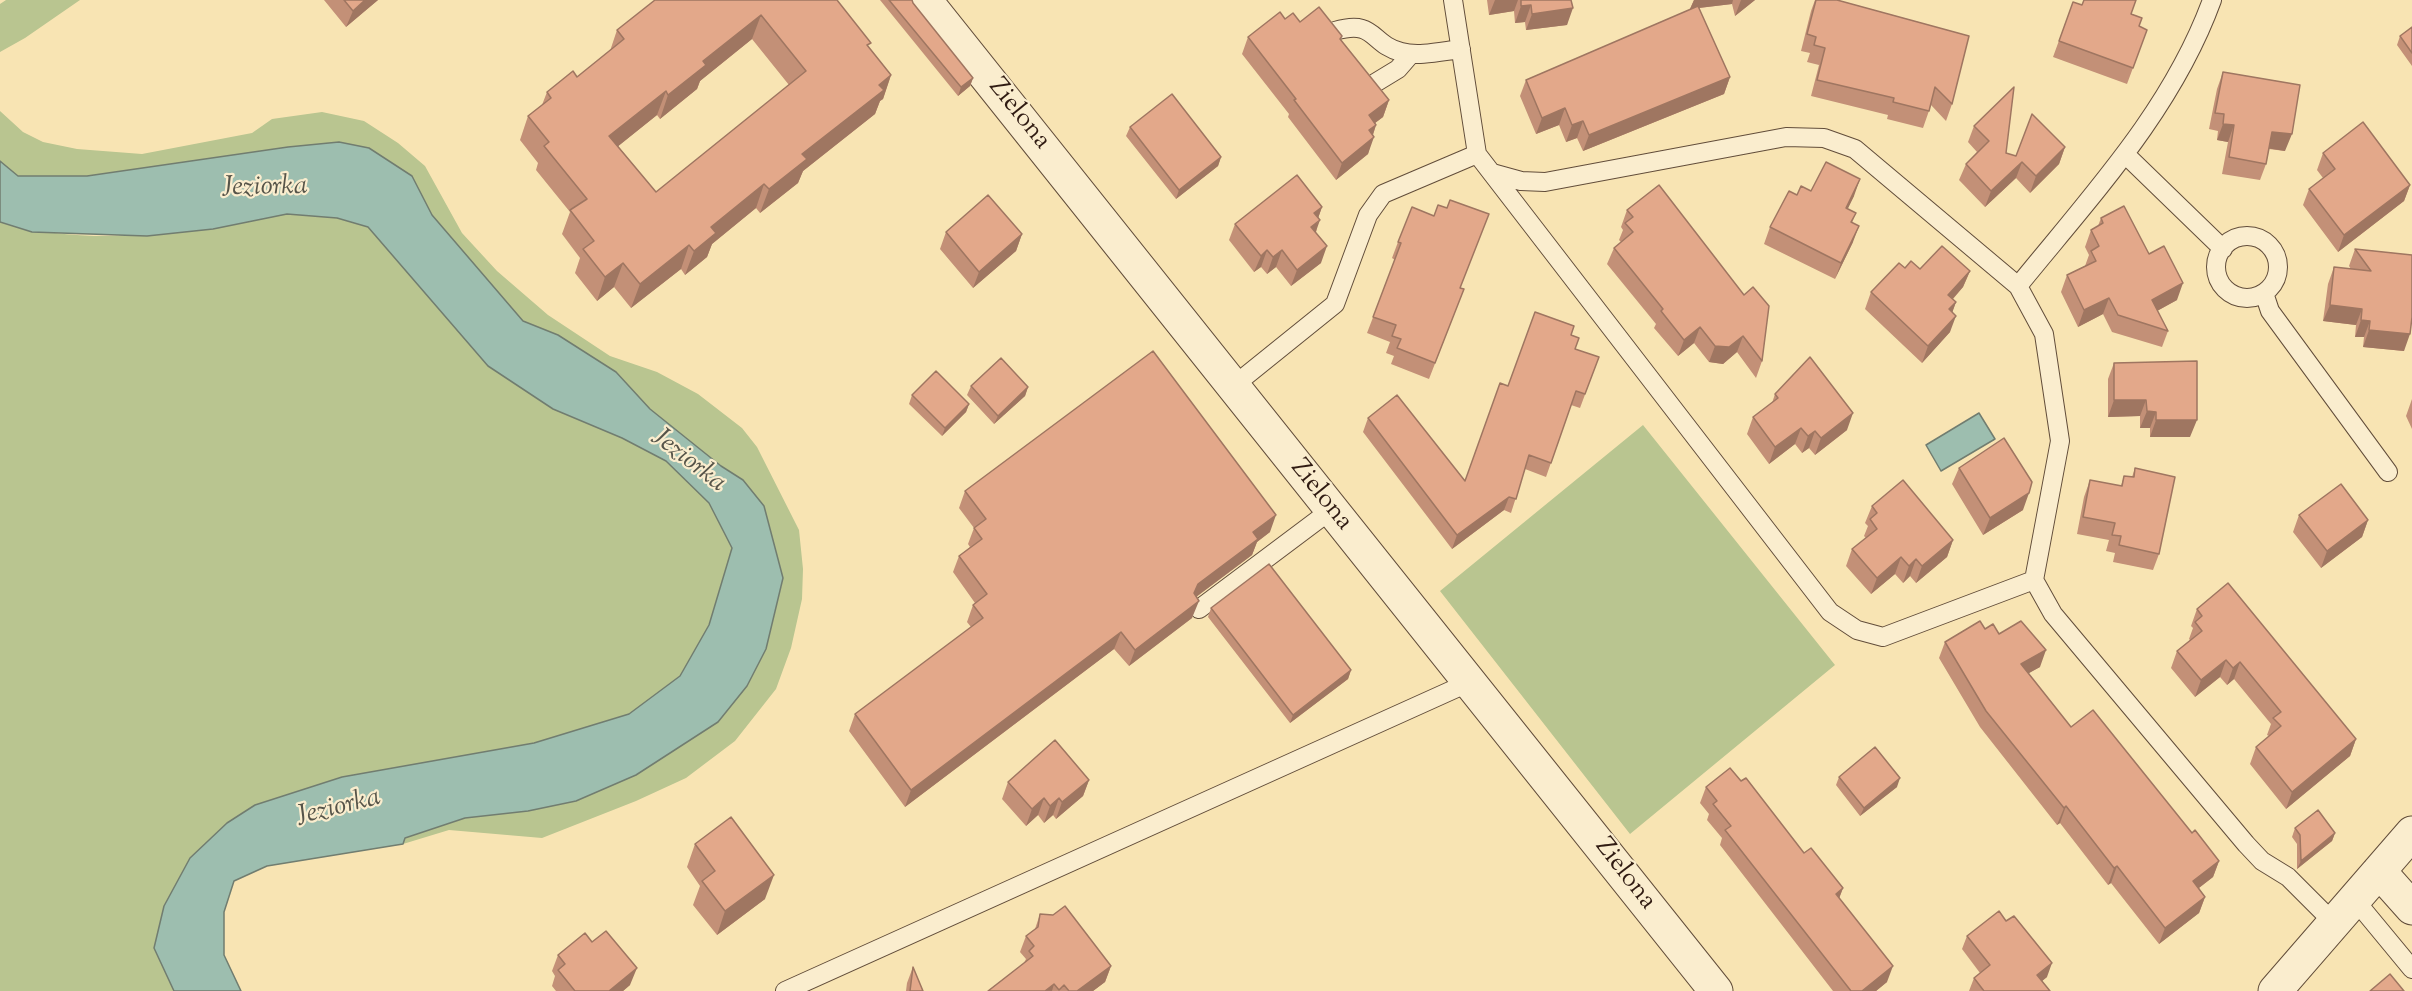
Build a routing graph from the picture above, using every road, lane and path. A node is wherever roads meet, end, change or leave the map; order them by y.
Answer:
1 (925, 0) edge
2 (1453, 0) edge
3 (2212, 0) edge
4 (1335, 31) edge
5 (1461, 49) junction
6 (1411, 54) junction
7 (1375, 83) edge
8 (1477, 154) junction
9 (2126, 155) junction
10 (1492, 173) junction
11 (2223, 249) junction
12 (2018, 286) junction
13 (2264, 293) junction
14 (1232, 387) junction
15 (2388, 472) dead end
16 (1331, 510) junction
17 (2034, 580) junction
18 (1199, 609) edge
19 (1470, 681) junction
20 (2412, 833) edge
21 (2379, 871) junction
22 (2412, 908) edge
23 (2344, 911) junction
24 (2412, 969) edge
25 (785, 991) edge
26 (1716, 991) edge
27 (2275, 991) edge

1 - 14 street, Zielona
2 - 5 lane
3 - 9 lane
4 - 6 lane
5 - 6 lane
5 - 8 lane
6 - 7 lane
8 - 10 lane
8 - 14 lane
9 - 11 lane
9 - 12 lane
10 - 12 lane
10 - 17 lane
11 - 13 lane
11 - 13 lane
12 - 17 lane
13 - 15 lane
14 - 16 street, Zielona
16 - 18 lane
16 - 19 street, Zielona
17 - 23 lane
19 - 25 lane
19 - 26 street, Zielona
20 - 21 street
21 - 22 street
21 - 23 street
23 - 24 lane
23 - 27 street

